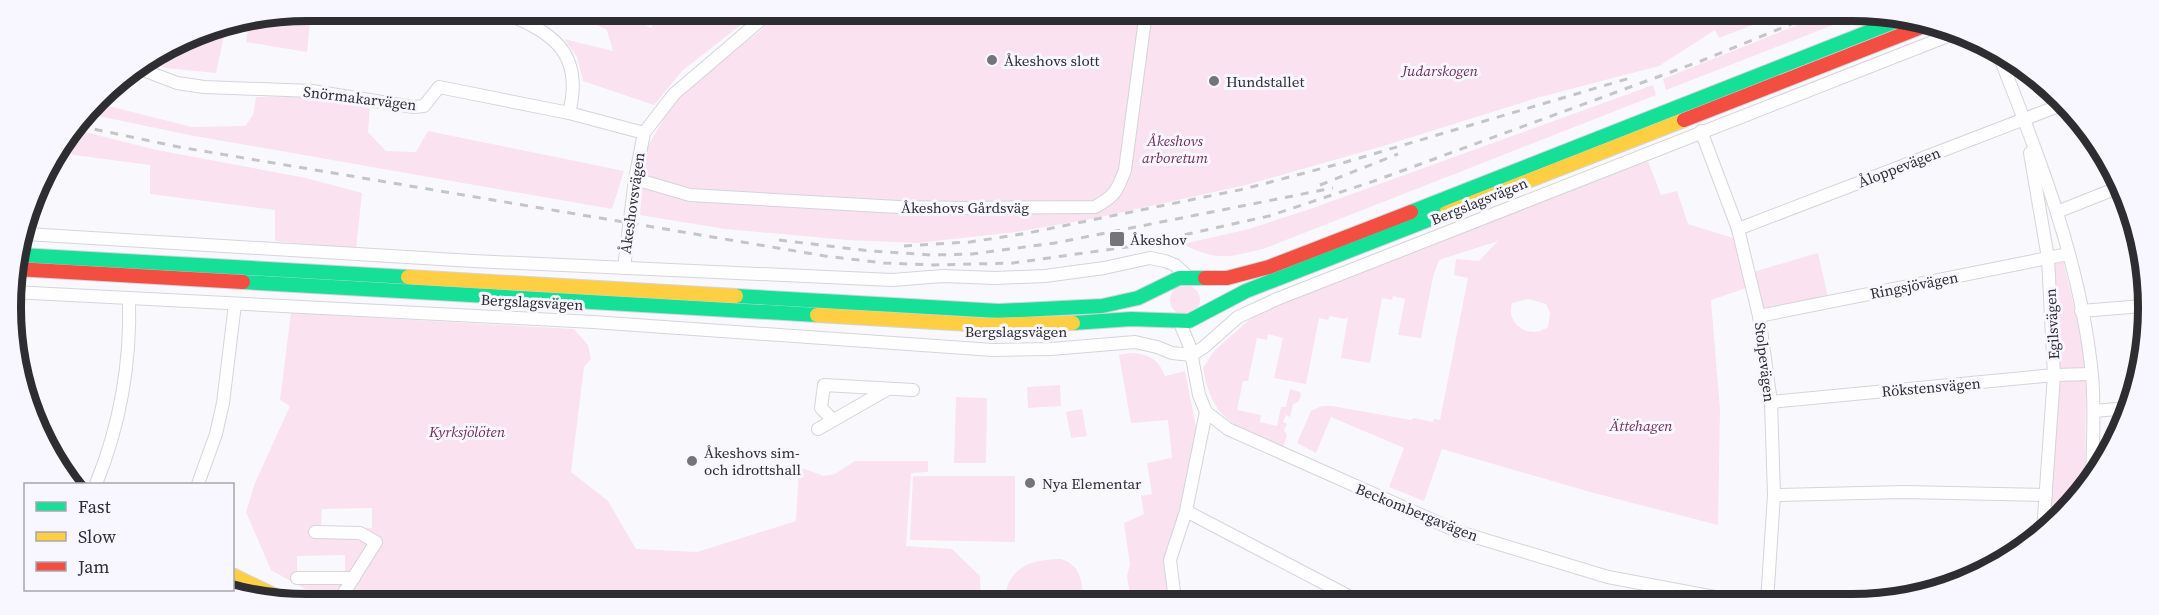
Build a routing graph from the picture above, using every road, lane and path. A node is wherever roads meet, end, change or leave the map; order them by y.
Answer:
1 (526, 21) edge
2 (759, 21) edge
3 (1145, 21) edge
4 (1890, 23) edge
5 (1916, 29) edge
6 (1946, 37) edge
7 (2002, 63) edge
8 (146, 71) edge
9 (2056, 107) edge
10 (569, 113) junction
11 (2024, 119) junction
12 (1701, 131) junction
13 (644, 133) junction
14 (635, 179) junction
15 (2112, 190) edge
16 (2057, 212) junction
17 (1738, 229) junction
18 (31, 234) edge
19 (2068, 254) junction
20 (26, 255) edge
21 (2048, 258) junction
22 (1165, 261) junction
23 (624, 268) junction
24 (23, 269) edge
25 (1192, 278) junction
26 (1168, 284) junction
27 (22, 294) edge
28 (129, 299) junction
29 (235, 304) junction
30 (2138, 306) edge
31 (2081, 311) junction
32 (1199, 316) junction
33 (1759, 316) junction
34 (1177, 321) junction
35 (1191, 351) junction
36 (2091, 374) junction
37 (2055, 375) junction
38 (889, 389) junction
39 (914, 390) dead end
40 (1771, 402) junction
41 (2119, 409) edge
42 (2094, 411) junction
43 (1206, 412) junction
44 (833, 420) junction
45 (818, 429) dead end
46 (2092, 463) edge
47 (96, 483) edge
48 (198, 483) edge
49 (1774, 495) junction
50 (2046, 495) junction
51 (1186, 511) junction
52 (2044, 519) edge
53 (315, 532) dead end
54 (234, 575) edge
55 (297, 578) dead end
56 (354, 578) junction
57 (268, 592) edge
58 (343, 594) edge
59 (1175, 594) edge
60 (1345, 594) edge
61 (1698, 594) edge
62 (1768, 594) edge

1 - 10 street
2 - 13 street, Åkeshovsvägen
3 - 14 street, Åkeshovs Gårdsväg
4 - 25 main road, Bergslagsvägen
5 - 32 main road, Bergslagsvägen
6 - 12 street, Bergslagsvägen
7 - 11 street, Egilsvägen
8 - 10 street, Snörmakarvägen
9 - 11 street, Åloppevägen
10 - 13 street, Snörmakarvägen
11 - 16 street, Egilsvägen
11 - 17 street, Åloppevägen
11 - 21 street, Egilsvägen
12 - 17 street, Stolpevägen
12 - 35 street, Bergslagsvägen
13 - 14 street, Åkeshovsvägen
14 - 23 street, Åkeshovsvägen
15 - 16 street
16 - 19 street, Egilsvägen
17 - 33 street, Stolpevägen
18 - 23 street
19 - 21 street, Ringsjövägen
19 - 31 street, Egilsvägen
20 - 26 main road, Bergslagsvägen
21 - 33 street, Ringsjövägen
21 - 37 street, Egilsvägen
22 - 23 street
22 - 25 street
22 - 26 street
24 - 34 main road, Bergslagsvägen
25 - 26 main road, Bergslagsvägen
25 - 32 main road
26 - 34 main road
27 - 28 street, Bergslagsvägen
28 - 29 street, Bergslagsvägen
28 - 47 street
29 - 35 street, Bergslagsvägen
29 - 48 street
30 - 31 street
31 - 36 street, Egilsvägen
32 - 34 main road, Bergslagsvägen
32 - 35 street
33 - 40 street, Stolpevägen
34 - 35 street
35 - 43 street
36 - 37 street, Rökstensvägen
36 - 42 street, Egilsvägen
37 - 40 street, Rökstensvägen
37 - 50 street, Egilsvägen
38 - 39 street
38 - 44 street
38 - 44 street
40 - 49 street, Stolpevägen
41 - 42 street
42 - 46 street, Egilsvägen
43 - 51 street
43 - 61 street, Beckombergavägen
44 - 45 street
49 - 50 street
49 - 62 street, Stolpevägen
50 - 52 street, Egilsvägen
51 - 59 street
51 - 60 street
53 - 56 street
54 - 57 main road
55 - 56 street
56 - 58 street

